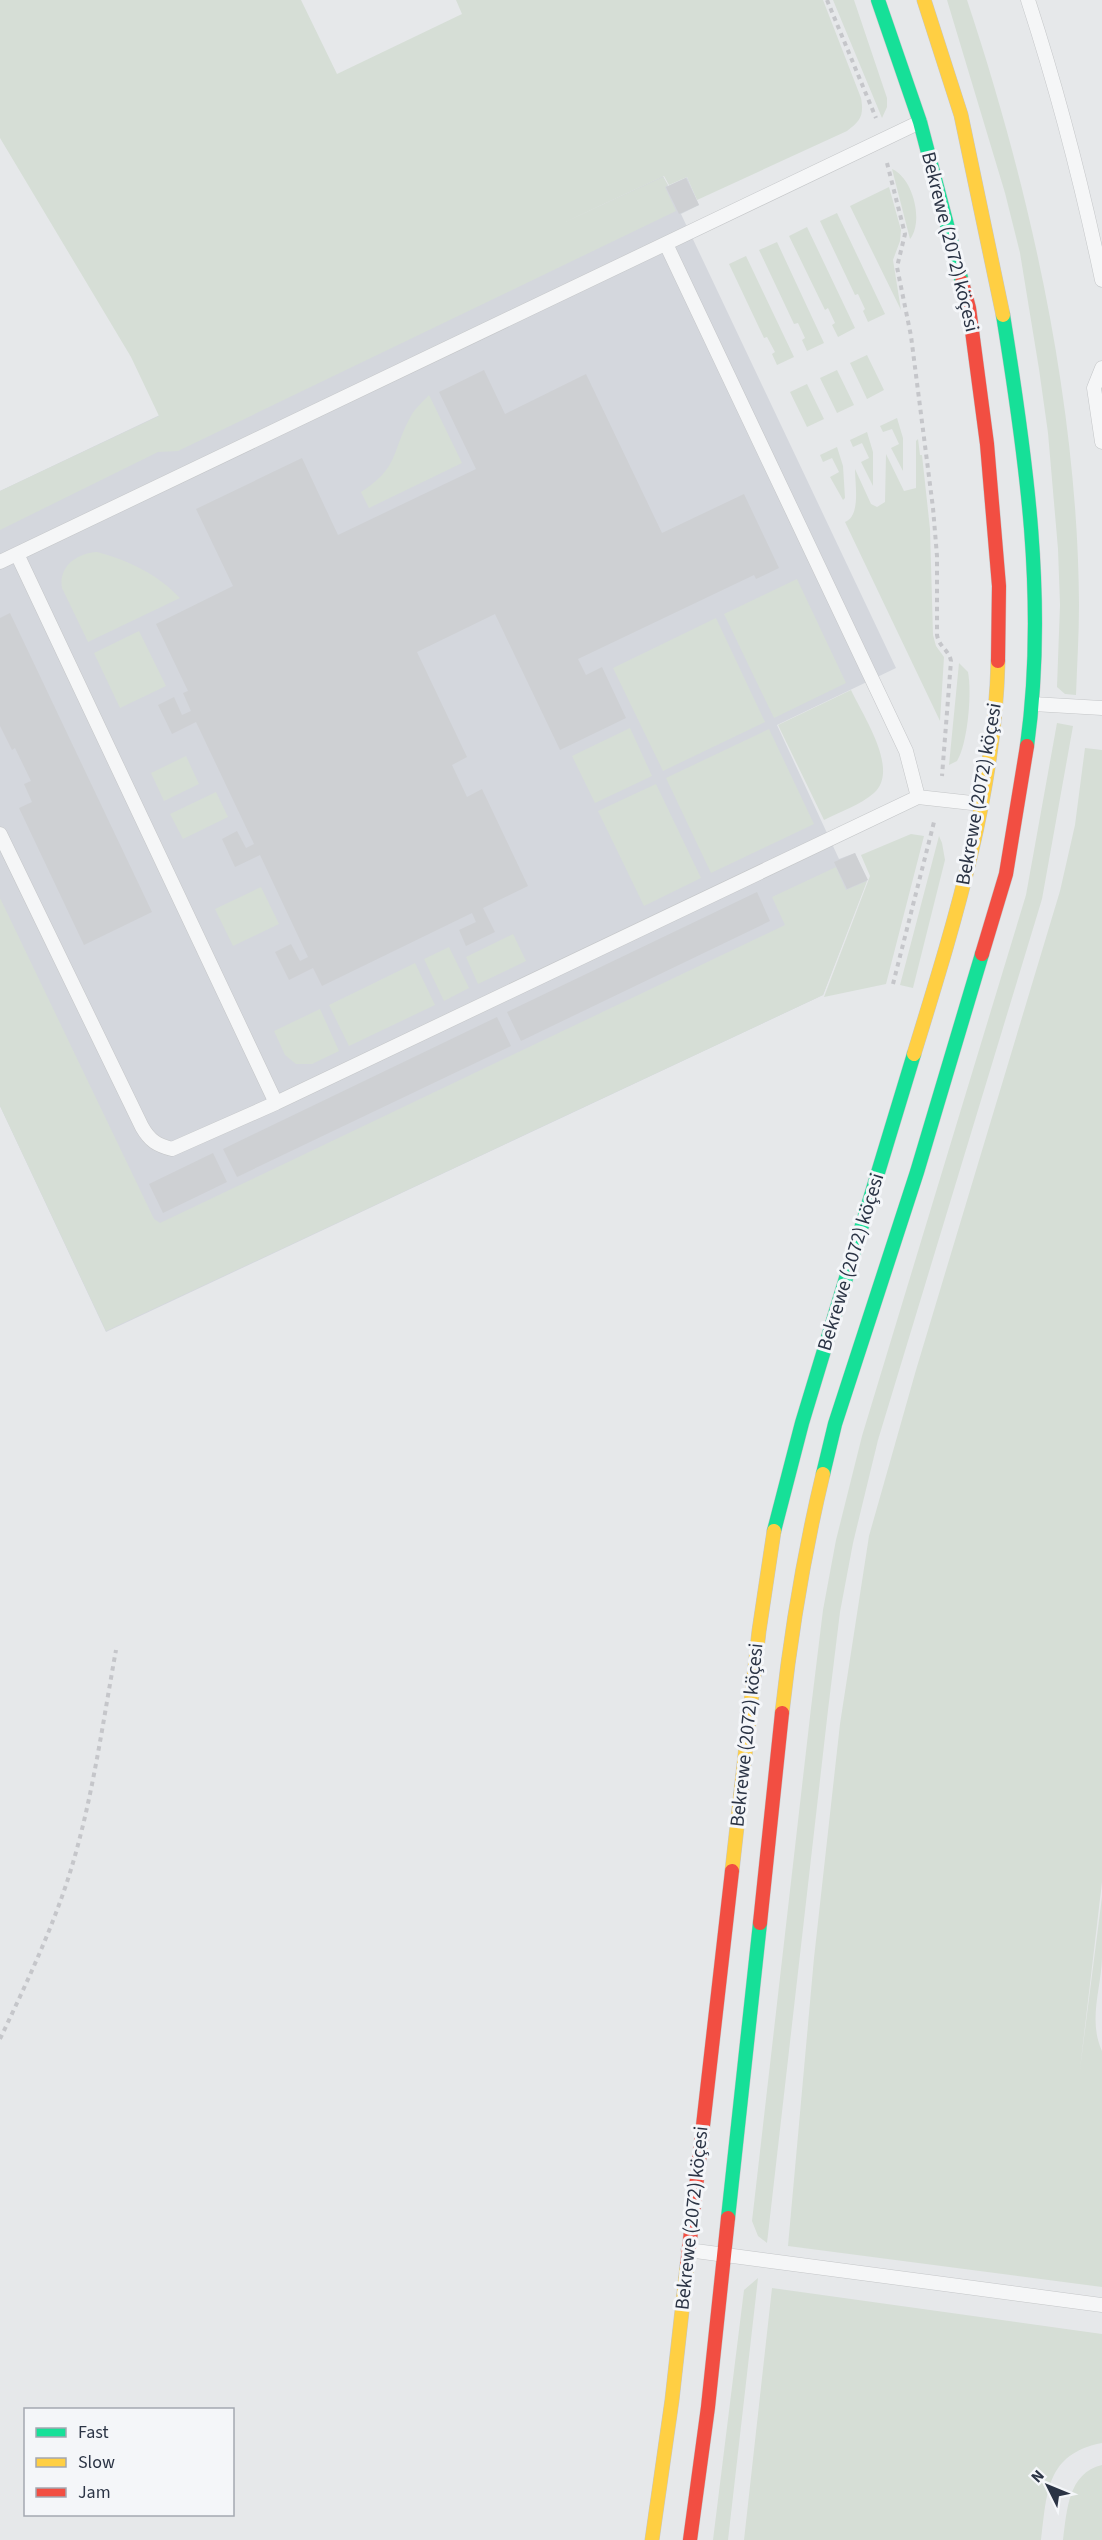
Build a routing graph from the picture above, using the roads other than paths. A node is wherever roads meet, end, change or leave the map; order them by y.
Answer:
1 (878, 0) edge
2 (924, 0) edge
3 (1028, 0) edge
4 (920, 122) junction
5 (666, 244) junction
6 (1102, 280) edge
7 (1102, 368) edge
8 (1102, 442) edge
9 (17, 554) junction
10 (0, 562) edge
11 (1033, 704) junction
12 (1102, 708) edge
13 (918, 796) junction
14 (981, 804) junction
15 (0, 834) edge
16 (276, 1103) junction
17 (688, 2250) junction
18 (723, 2256) junction
19 (1102, 2305) edge
20 (652, 2540) edge
21 (690, 2540) edge

1 - 4 main road, Bekrewe (2072) köçesi
2 - 11 main road, Bekrewe (2072) köçesi
3 - 6 lane
4 - 5 lane
4 - 14 main road, Bekrewe (2072) köçesi
5 - 9 lane
5 - 13 lane
7 - 8 lane
9 - 10 lane
9 - 16 lane
11 - 12 lane
11 - 18 main road, Bekrewe (2072) köçesi
13 - 14 lane
13 - 16 lane
14 - 17 main road, Bekrewe (2072) köçesi
15 - 16 lane
17 - 18 lane
17 - 20 main road, Bekrewe (2072) köçesi
18 - 19 lane
18 - 21 main road, Bekrewe (2072) köçesi

